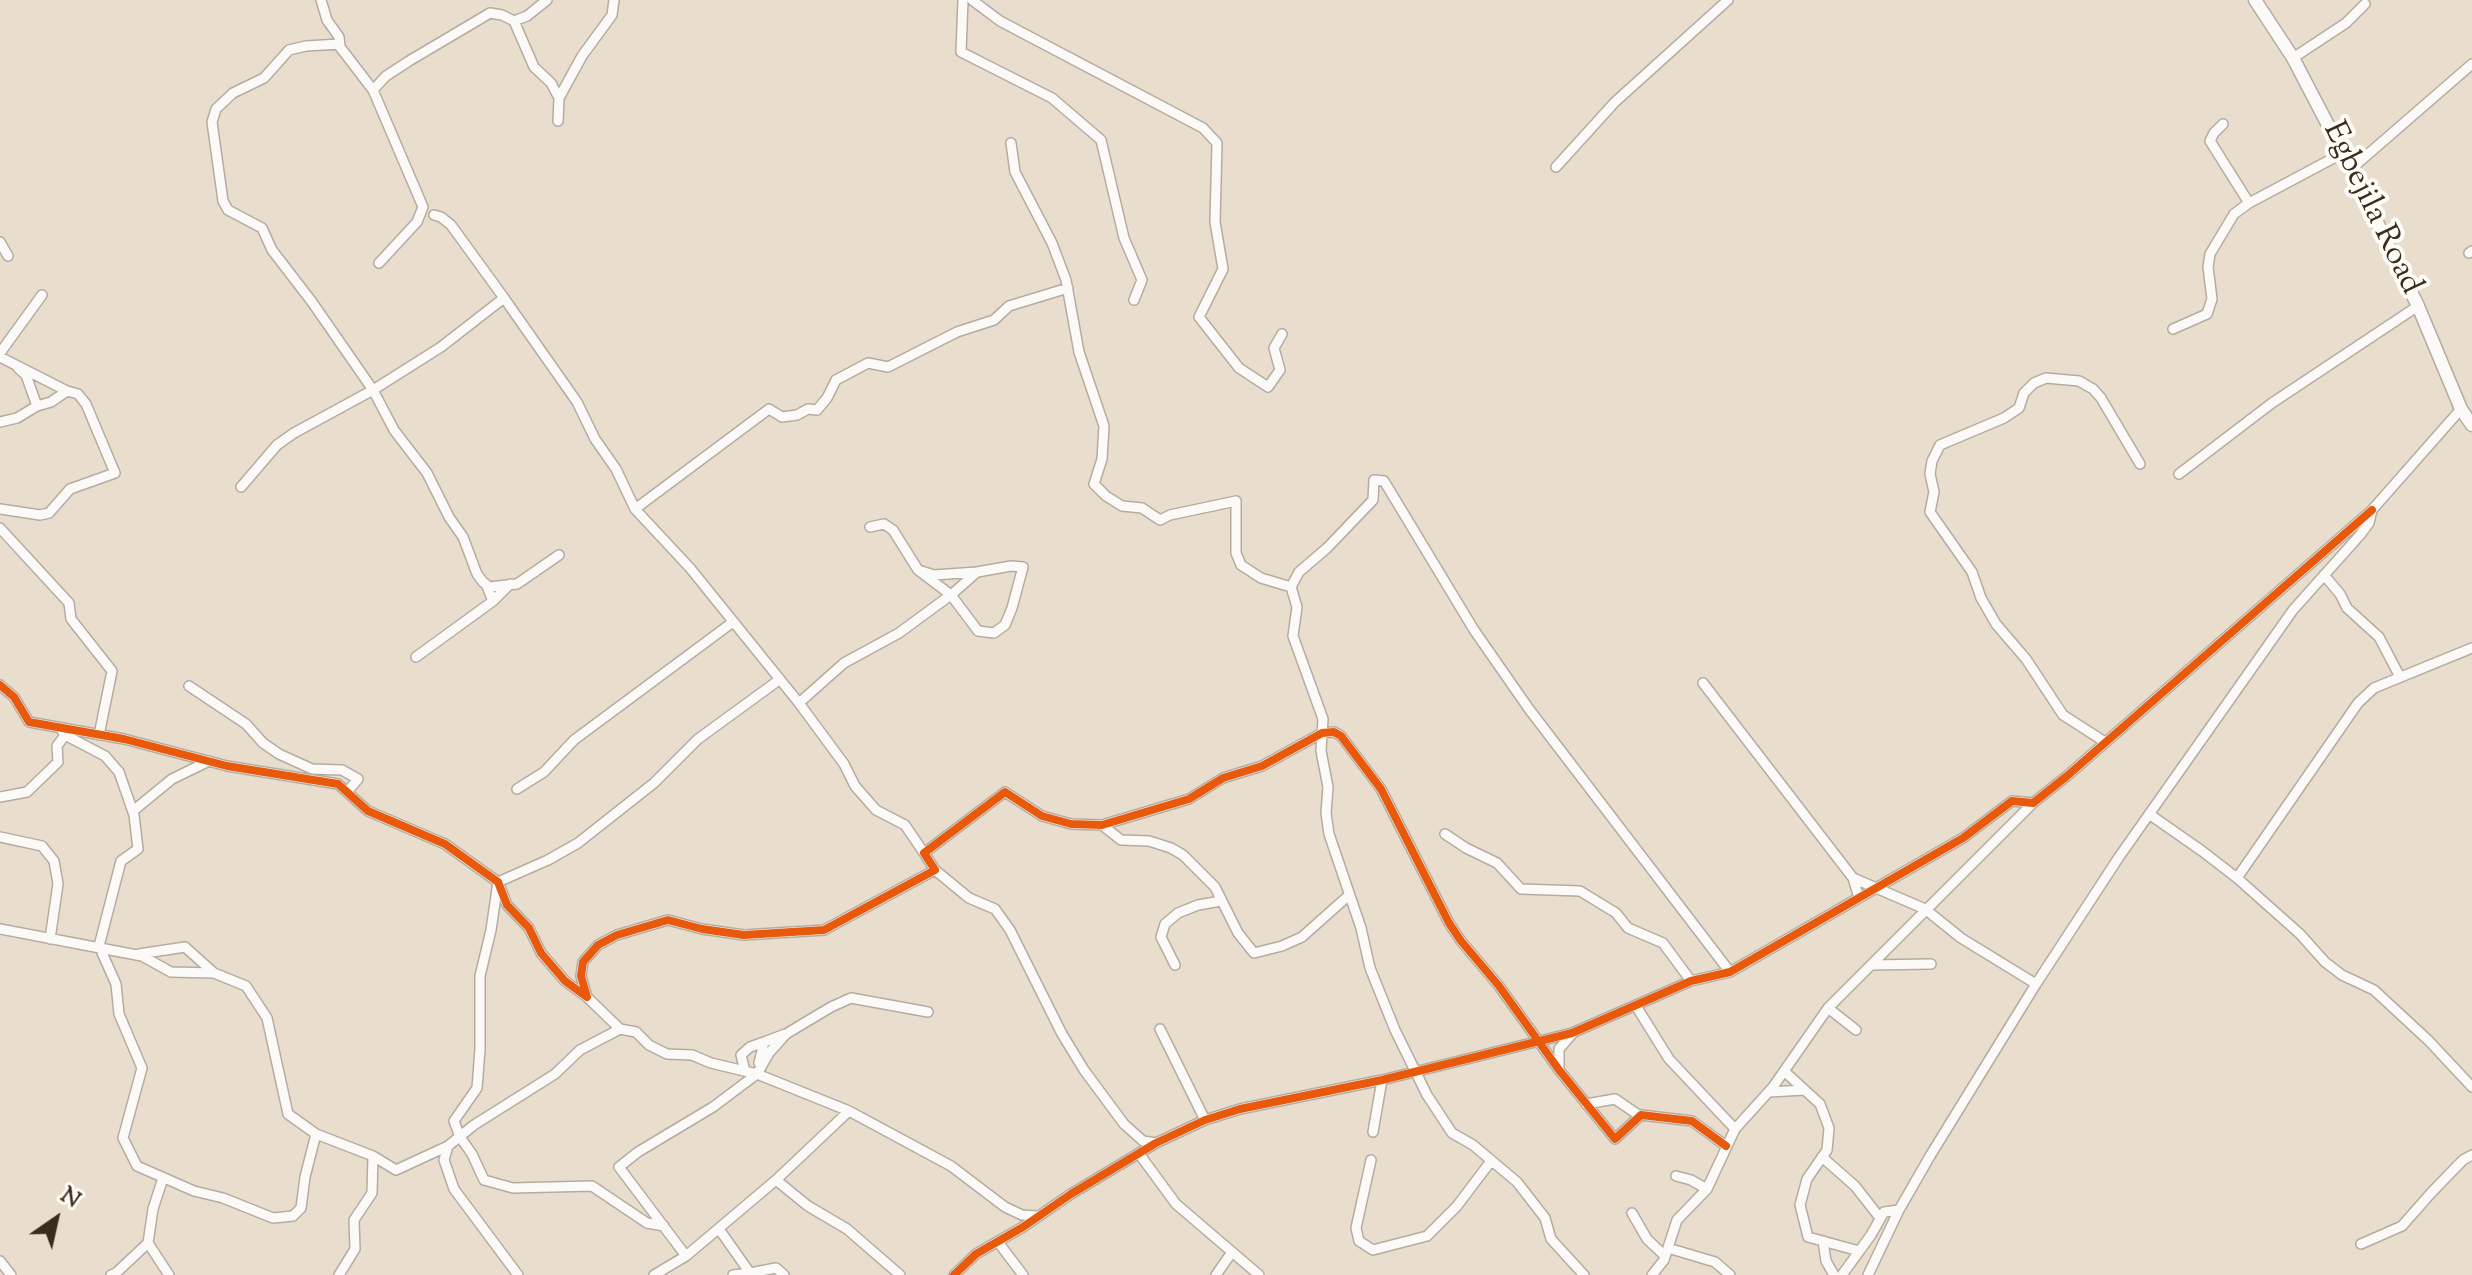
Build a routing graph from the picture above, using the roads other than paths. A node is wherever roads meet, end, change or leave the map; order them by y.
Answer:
1 (321, 0) edge
2 (547, 0) edge
3 (614, 0) edge
4 (963, 0) edge
5 (972, 0) edge
6 (1728, 0) edge
7 (2255, 0) edge
8 (2365, 4) dead end
9 (514, 21) junction
10 (340, 44) junction
11 (2293, 58) junction
12 (2472, 64) edge
13 (373, 90) junction
14 (559, 98) junction
15 (558, 121) dead end
16 (2223, 124) dead end
17 (1011, 143) dead end
18 (2343, 153) junction
19 (1556, 167) dead end
20 (2351, 169) junction
21 (2249, 203) junction
22 (423, 207) junction
23 (434, 215) junction
24 (417, 222) junction
25 (0, 242) edge
26 (8, 256) dead end
27 (379, 263) dead end
28 (1068, 288) junction
29 (42, 295) dead end
30 (504, 298) junction
31 (1134, 300) dead end
32 (2418, 306) junction
33 (2173, 329) dead end
34 (1282, 334) dead end
35 (0, 355) edge
36 (18, 368) junction
37 (373, 390) junction
38 (67, 391) junction
39 (37, 406) junction
40 (2461, 409) junction
41 (0, 422) edge
42 (2472, 425) edge
43 (2140, 464) dead end
44 (2179, 474) dead end
45 (241, 487) dead end
46 (0, 509) edge
47 (635, 509) junction
48 (2372, 510) junction
49 (870, 527) dead end
50 (0, 528) edge
51 (559, 555) dead end
52 (918, 570) junction
53 (977, 572) junction
54 (2324, 575) junction
55 (486, 584) junction
56 (510, 584) junction
57 (1291, 587) junction
58 (951, 595) junction
59 (493, 601) junction
60 (733, 622) junction
61 (2472, 648) edge
62 (416, 657) dead end
63 (2400, 677) junction
64 (779, 680) junction
65 (1703, 683) dead end
66 (0, 685) edge
67 (189, 686) dead end
68 (799, 703) junction
69 (63, 732) junction
70 (1322, 733) junction
71 (99, 735) junction
72 (2105, 742) junction
73 (209, 761) junction
74 (517, 789) dead end
75 (348, 791) junction
76 (0, 797) edge
77 (2033, 803) junction
78 (133, 811) junction
79 (2149, 814) junction
80 (1102, 825) junction
81 (1445, 834) dead end
82 (0, 837) edge
83 (924, 853) junction
84 (935, 870) junction
85 (1853, 878) junction
86 (2237, 878) junction
87 (498, 882) junction
88 (1875, 888) junction
89 (1348, 896) junction
90 (1859, 898) junction
91 (1221, 901) junction
92 (1925, 909) junction
93 (0, 929) edge
94 (50, 939) junction
95 (99, 946) junction
96 (136, 955) junction
97 (1931, 964) dead end
98 (1175, 965) dead end
99 (1872, 965) junction
100 (1730, 972) junction
101 (214, 973) junction
102 (1691, 981) junction
103 (2036, 984) junction
104 (587, 997) junction
105 (1636, 1006) junction
106 (1828, 1008) junction
107 (928, 1012) dead end
108 (620, 1029) junction
109 (1160, 1029) dead end
110 (1856, 1030) dead end
111 (1572, 1033) junction
112 (786, 1034) junction
113 (1541, 1041) junction
114 (764, 1042) junction
115 (1559, 1070) junction
116 (745, 1071) junction
117 (1417, 1071) junction
118 (1784, 1071) junction
119 (757, 1074) junction
120 (1382, 1080) junction
121 (2472, 1087) edge
122 (1804, 1090) junction
123 (1769, 1092) junction
124 (1586, 1104) junction
125 (849, 1111) junction
126 (1640, 1116) junction
127 (1205, 1120) junction
128 (1735, 1129) junction
129 (1373, 1132) dead end
130 (316, 1134) junction
131 (460, 1137) junction
132 (1156, 1143) junction
133 (448, 1146) junction
134 (1726, 1146) junction
135 (1140, 1155) junction
136 (2472, 1155) edge
137 (373, 1156) junction
138 (1822, 1157) junction
139 (1371, 1160) dead end
140 (1491, 1161) junction
141 (1676, 1176) dead end
142 (163, 1178) junction
143 (776, 1180) junction
144 (1707, 1189) junction
145 (1899, 1210) junction
146 (1632, 1213) dead end
147 (1037, 1216) junction
148 (1880, 1218) junction
149 (664, 1226) junction
150 (719, 1229) junction
151 (1823, 1241) junction
152 (998, 1242) junction
153 (148, 1243) junction
154 (2361, 1244) dead end
155 (1859, 1251) junction
156 (1232, 1252) junction
157 (1667, 1252) junction
158 (686, 1256) junction
159 (0, 1261) edge
160 (750, 1273) junction
161 (11, 1275) edge
162 (111, 1275) edge
163 (169, 1275) edge
164 (339, 1275) edge
165 (518, 1275) edge
166 (654, 1275) edge
167 (733, 1275) edge
168 (784, 1275) edge
169 (900, 1275) edge
170 (954, 1275) edge
171 (1023, 1275) edge
172 (1216, 1275) edge
173 (1259, 1275) edge
174 (1584, 1275) edge
175 (1652, 1275) edge
176 (1730, 1275) edge
177 (1834, 1275) edge
178 (1842, 1275) edge
179 (1868, 1275) edge

1 - 10 street
2 - 9 street
3 - 14 street
4 - 31 street
5 - 34 street
6 - 19 street
7 - 11 street, Egbejila Road
8 - 11 street
9 - 13 street
9 - 14 street
10 - 13 street
10 - 37 street
11 - 18 street, Egbejila Road
12 - 20 street
13 - 22 street
14 - 15 street
16 - 21 street
17 - 28 street
18 - 20 street, Egbejila Road
18 - 21 street
20 - 32 street, Egbejila Road
21 - 33 street
22 - 23 street
22 - 24 street
23 - 24 street
23 - 30 street
24 - 27 street
25 - 26 street
28 - 47 street
28 - 57 street
29 - 35 street
30 - 37 street
30 - 47 street
32 - 40 street, Egbejila Road
32 - 44 street
35 - 36 street
36 - 38 street
36 - 39 street
37 - 45 street
37 - 55 street
38 - 39 street
38 - 46 street
39 - 41 street
40 - 42 street, Egbejila Road
40 - 48 street
43 - 72 street
47 - 60 street
48 - 54 street
48 - 72 street
49 - 52 street
50 - 71 street
51 - 56 street
52 - 53 street
52 - 58 street
53 - 58 street
53 - 58 street
54 - 63 street
54 - 79 street
55 - 56 street
55 - 59 street
56 - 59 street
57 - 70 street
57 - 100 street
58 - 68 street
59 - 62 street
60 - 64 street
60 - 74 street
61 - 63 street
63 - 86 street
64 - 68 street
64 - 87 street
65 - 85 street
66 - 69 street
67 - 75 street
68 - 83 street
69 - 71 street
69 - 76 street
69 - 78 street
70 - 80 street
70 - 89 street
70 - 113 street
71 - 73 street
72 - 77 street
73 - 75 street
73 - 78 street
75 - 87 street
77 - 88 street
77 - 92 street
78 - 95 street
79 - 86 street
79 - 103 street
80 - 83 street
80 - 91 street
81 - 102 street
82 - 94 street
83 - 84 street
84 - 104 street
84 - 132 street
85 - 88 street
85 - 90 street
86 - 121 street
87 - 104 street
87 - 131 street
88 - 90 street
88 - 92 street
89 - 91 street
89 - 117 street
90 - 100 street
91 - 98 street
92 - 99 street
92 - 103 street
93 - 94 street
94 - 95 street
95 - 96 street
95 - 142 street
96 - 101 street
96 - 101 street
97 - 99 street
99 - 106 street
100 - 102 street
101 - 130 street
102 - 105 street
103 - 145 street
104 - 108 street
105 - 111 street
105 - 128 street
106 - 110 street
106 - 118 street
107 - 112 street
108 - 116 street
108 - 131 street
109 - 127 street
111 - 113 street
111 - 115 street
112 - 114 street
112 - 119 street
113 - 115 street
113 - 117 street
114 - 116 street
114 - 119 street
115 - 124 street
116 - 119 street
117 - 120 street
117 - 140 street
118 - 122 street
118 - 123 street
119 - 125 street
119 - 149 street
120 - 127 street
120 - 129 street
122 - 123 street
122 - 138 street
123 - 128 street
124 - 126 street
124 - 126 street
125 - 143 street
125 - 147 street
126 - 134 street
127 - 132 street
128 - 134 street
130 - 137 street
130 - 142 street
131 - 133 street
131 - 149 street
132 - 135 street
133 - 137 street
133 - 165 street
134 - 144 street
135 - 147 street
135 - 156 street
136 - 154 street
137 - 164 street
138 - 148 street
138 - 151 street
139 - 140 street
140 - 174 street
141 - 144 street
142 - 153 street
143 - 150 street
143 - 169 street
144 - 157 street
145 - 148 street
145 - 179 street
146 - 157 street
147 - 152 street
148 - 155 street
149 - 158 street
150 - 158 street
150 - 160 street
151 - 155 street
151 - 177 street
152 - 170 street
152 - 171 street
153 - 162 street
153 - 163 street
155 - 178 street
156 - 172 street
156 - 173 street
157 - 175 street
157 - 176 street
158 - 166 street
159 - 161 street
160 - 167 street
160 - 168 street

